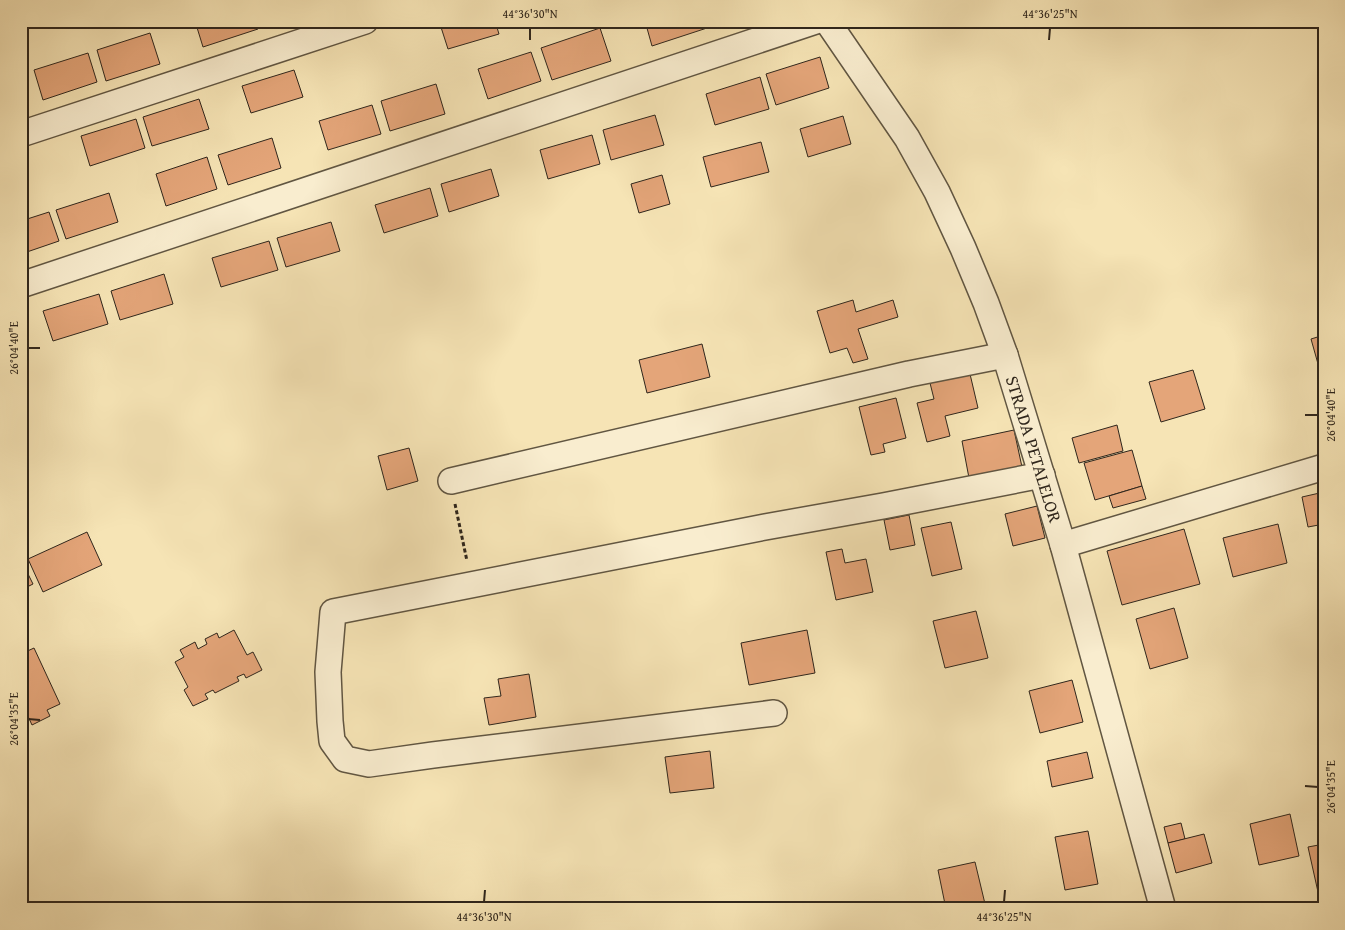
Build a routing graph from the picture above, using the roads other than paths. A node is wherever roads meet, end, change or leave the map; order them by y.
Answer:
1 (365, 21) edge
2 (816, 21) edge
3 (827, 21) edge
4 (21, 134) edge
5 (21, 285) edge
6 (1005, 355) junction
7 (1324, 467) edge
8 (1042, 475) junction
9 (451, 481) road end
10 (1063, 545) junction
11 (774, 712) dead end
12 (1164, 909) edge

1 - 4 street
2 - 5 street
3 - 6 street, STRADA PETALELOR
6 - 8 street, STRADA PETALELOR
6 - 9 street
7 - 10 street
8 - 10 street, STRADA PETALELOR
8 - 11 street
10 - 12 street, STRADA PETALELOR

